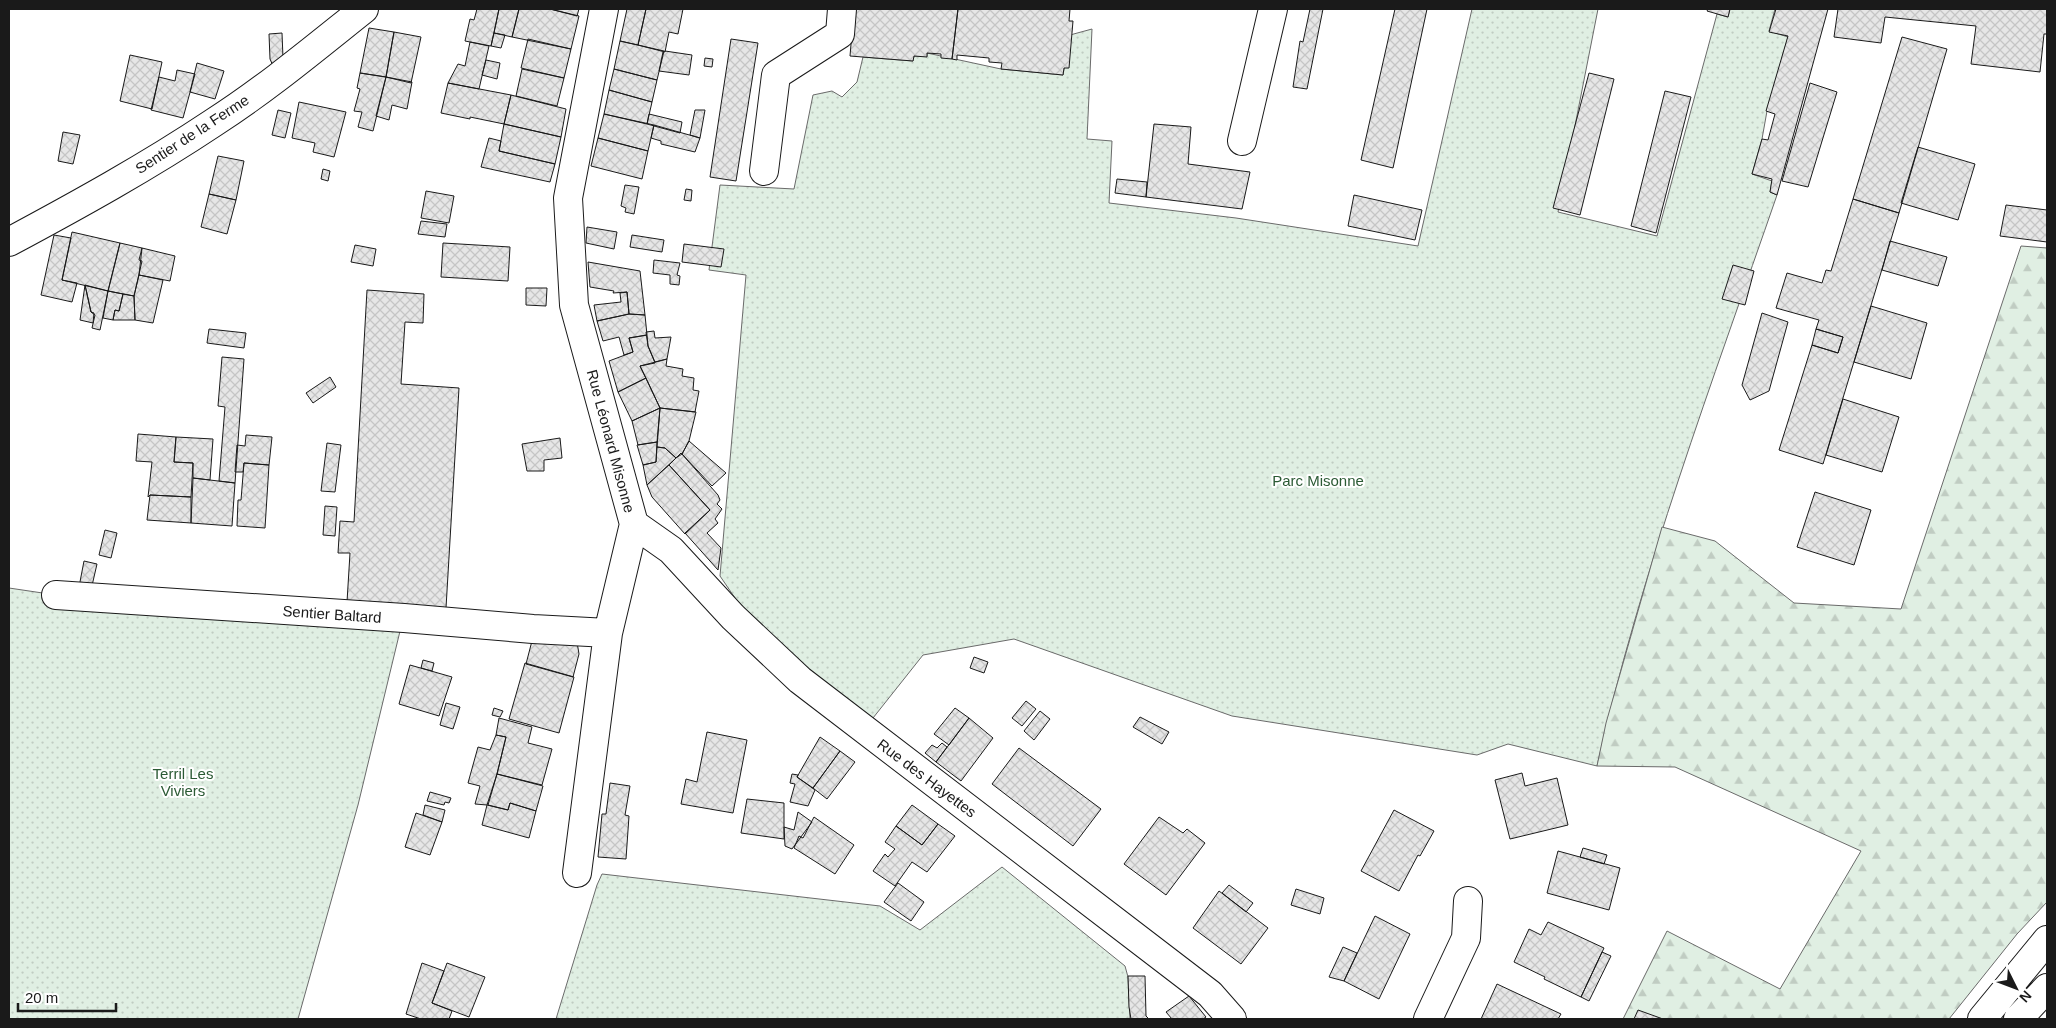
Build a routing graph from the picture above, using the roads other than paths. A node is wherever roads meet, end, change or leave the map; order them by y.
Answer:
1 (364, 9) edge
2 (604, 9) edge
3 (842, 9) edge
4 (1273, 9) edge
5 (1242, 141) dead end
6 (764, 171) dead end
7 (9, 242) edge
8 (634, 524) junction
9 (56, 595) dead end
10 (608, 633) junction
11 (577, 874) dead end
12 (1468, 901) dead end
13 (2047, 940) edge
14 (2047, 988) edge
15 (1232, 1019) edge
16 (1428, 1019) edge
17 (1982, 1019) edge
18 (2018, 1019) edge

1 - 7 main road, Sentier de la Ferme
2 - 8 main road, Rue Léonard Misonne
3 - 6 main road
4 - 5 main road
8 - 10 main road, Rue Léonard Misonne
8 - 15 main road, Rue des Hayettes
9 - 10 main road, Sentier Baltard
10 - 11 main road, Rue Léonard Misonne
12 - 16 main road
13 - 17 main road
14 - 18 main road

